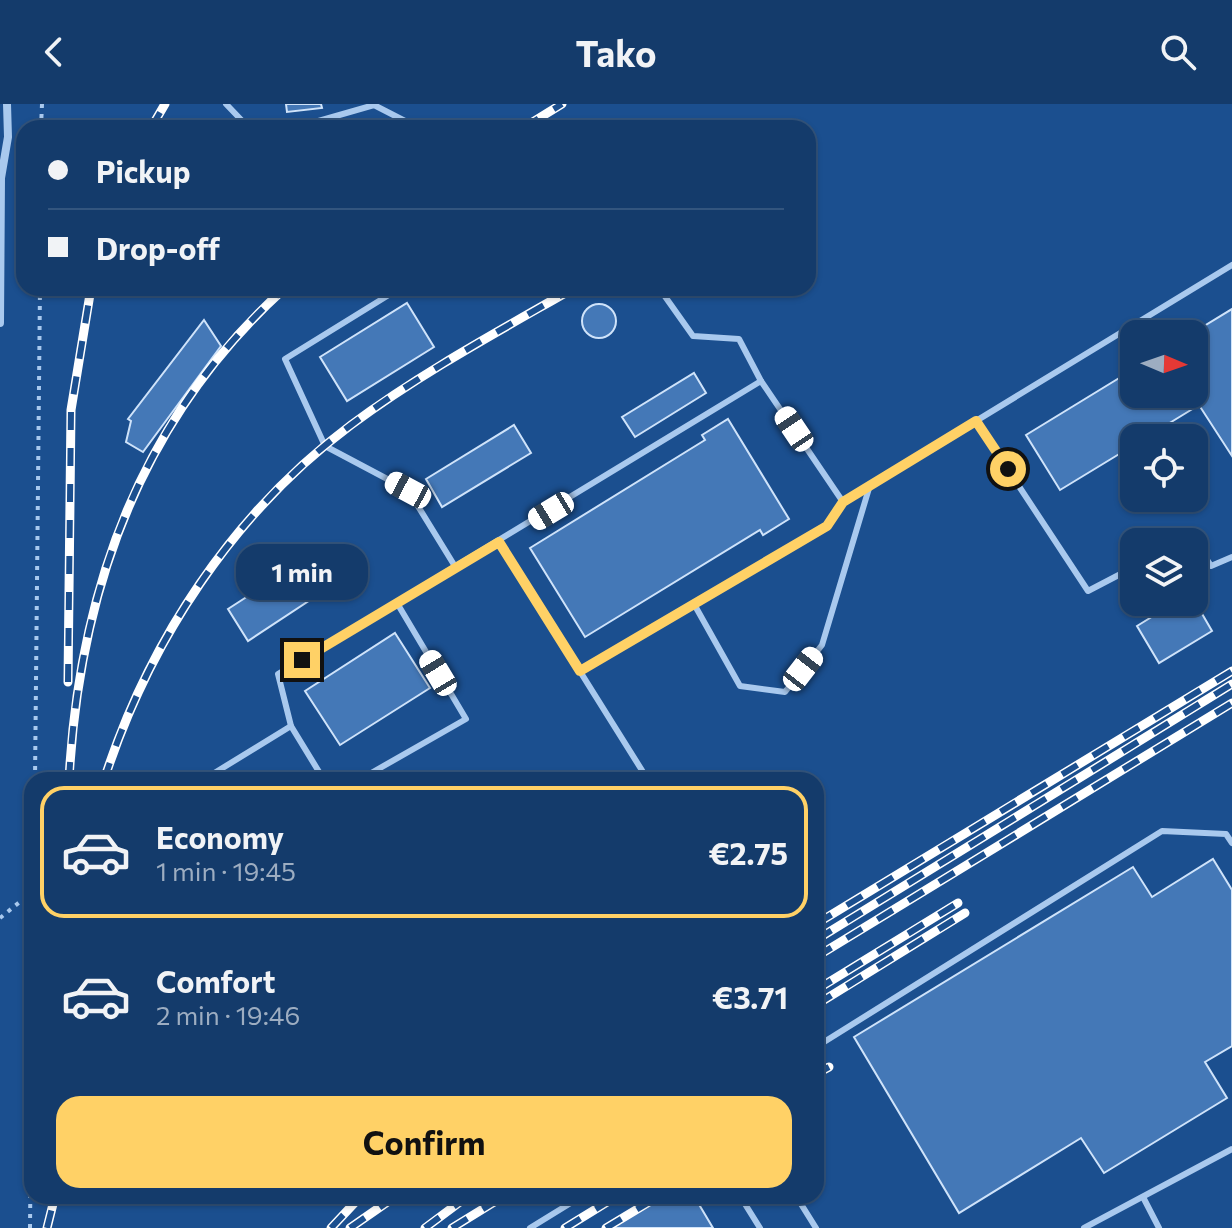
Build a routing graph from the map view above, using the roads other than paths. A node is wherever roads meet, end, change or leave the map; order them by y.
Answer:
1 (7, 104) edge
2 (226, 104) edge
3 (241, 120) edge
4 (322, 120) edge
5 (403, 120) edge
6 (0, 230) edge
7 (1232, 265) edge
8 (387, 296) edge
9 (665, 296) edge
10 (0, 323) edge
11 (761, 381) junction
12 (976, 421) junction
13 (870, 485) junction
14 (843, 502) junction
15 (499, 542) junction
16 (1232, 557) edge
17 (1208, 561) edge
18 (456, 568) junction
19 (1120, 574) edge
20 (397, 603) junction
21 (694, 604) junction
22 (580, 671) junction
23 (291, 726) junction
24 (216, 772) edge
25 (319, 772) edge
26 (373, 772) edge
27 (643, 772) edge
28 (1232, 843) edge
29 (824, 1042) edge
30 (1232, 1149) edge
31 (1143, 1197) junction
32 (569, 1204) edge
33 (745, 1204) edge
34 (801, 1204) edge
35 (530, 1228) edge
36 (760, 1228) edge
37 (816, 1228) edge
38 (1084, 1228) edge
39 (1159, 1228) edge

1 - 6 street
2 - 3 lane
4 - 5 lane
6 - 10 street
7 - 12 lane
8 - 18 lane
9 - 11 lane
11 - 14 lane
11 - 15 lane
12 - 13 lane
12 - 19 lane
13 - 14 lane
13 - 21 lane
14 - 21 lane
15 - 18 lane
15 - 22 lane
16 - 17 lane
18 - 20 lane
20 - 23 lane
20 - 26 lane
21 - 22 lane
22 - 27 lane
23 - 24 lane
23 - 25 lane
28 - 29 lane
30 - 31 lane
31 - 38 lane
31 - 39 lane
32 - 35 lane
33 - 36 lane
34 - 37 lane

